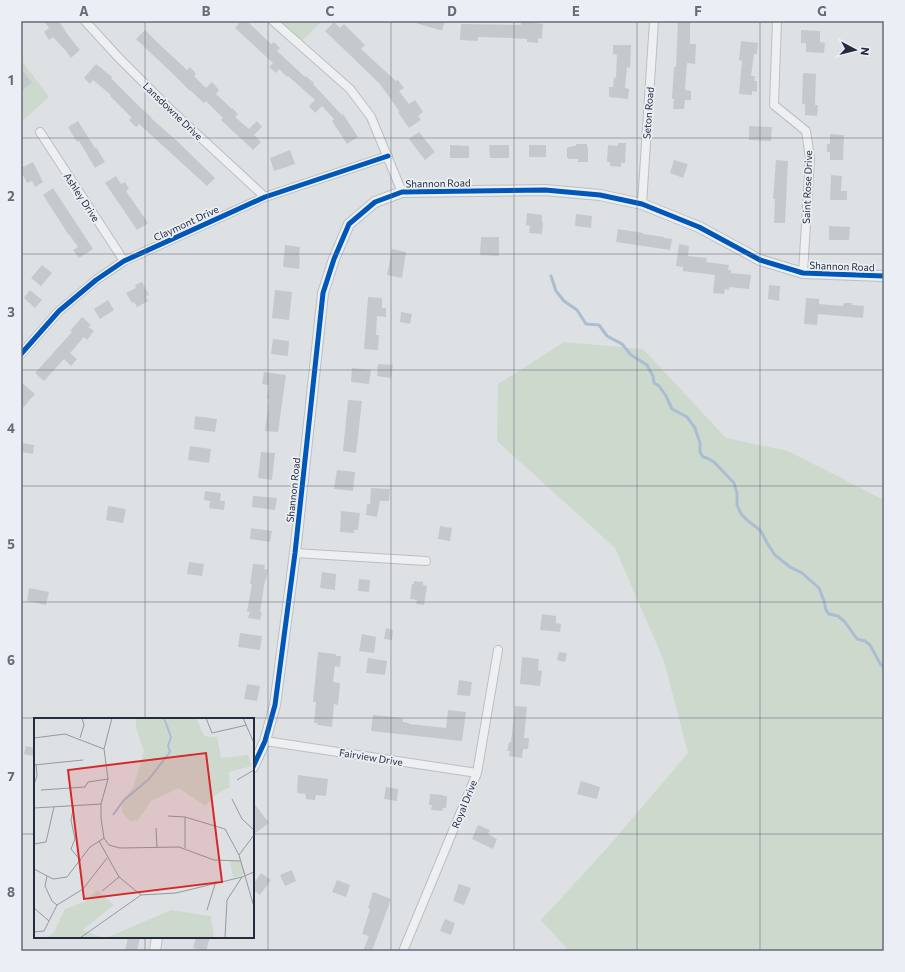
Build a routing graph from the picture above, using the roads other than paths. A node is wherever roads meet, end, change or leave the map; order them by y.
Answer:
1 (85, 21) edge
2 (273, 21) edge
3 (654, 21) edge
4 (777, 21) edge
5 (40, 132) dead end
6 (388, 156) junction
7 (402, 192) junction
8 (265, 197) junction
9 (642, 204) junction
10 (124, 262) junction
11 (803, 274) junction
12 (884, 276) edge
13 (21, 354) edge
14 (295, 552) junction
15 (426, 561) dead end
16 (498, 650) dead end
17 (265, 741) junction
18 (254, 765) edge
19 (477, 773) junction
20 (157, 938) edge
21 (155, 951) edge
22 (403, 951) edge

1 - 8 street, Lansdowne Drive
2 - 6 street
3 - 9 street, Seton Road
4 - 11 street, Saint Rose Drive
5 - 10 street, Ashley Drive
6 - 7 street
6 - 8 street, Claymont Drive
7 - 9 street, Shannon Road
7 - 14 street, Shannon Road
8 - 10 street, Claymont Drive
9 - 11 street, Shannon Road
10 - 13 street, Claymont Drive
11 - 12 street, Shannon Road
14 - 15 street
14 - 17 street, Shannon Road
16 - 19 street, Royal Drive
17 - 18 street, Shannon Road
17 - 19 street, Fairview Drive
19 - 22 street, Royal Drive
20 - 21 street

